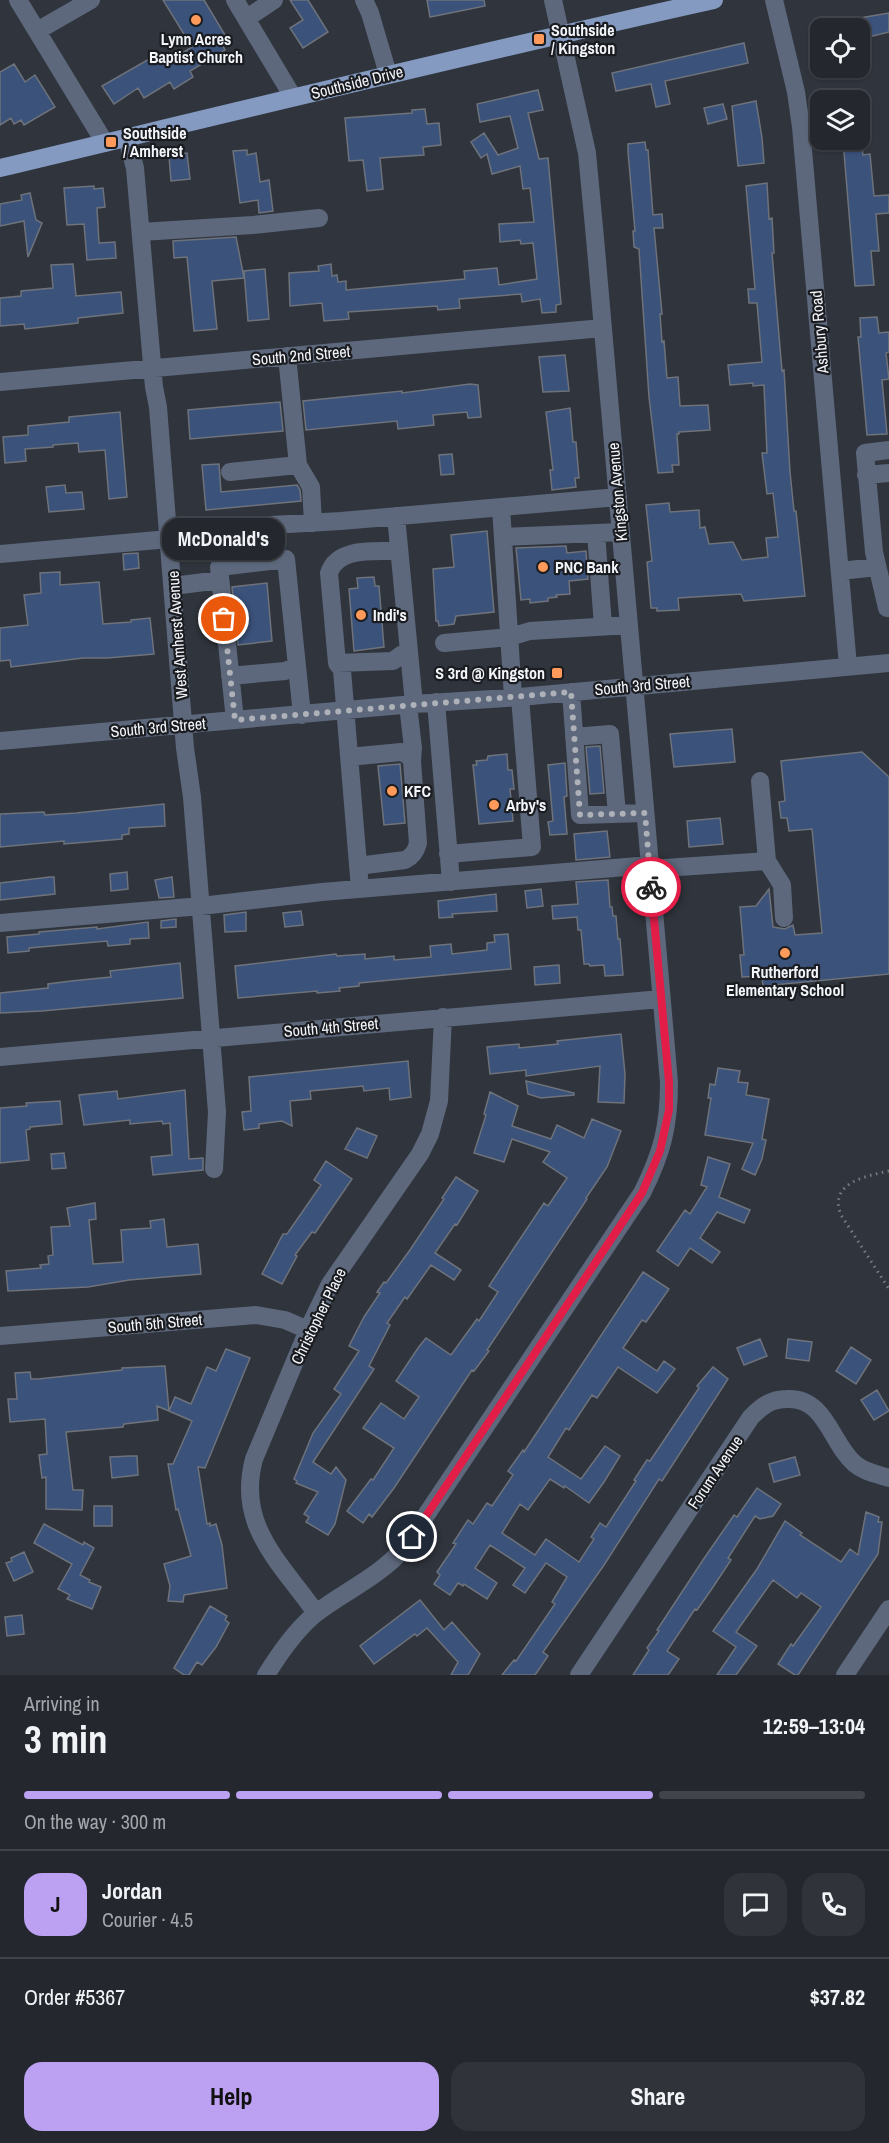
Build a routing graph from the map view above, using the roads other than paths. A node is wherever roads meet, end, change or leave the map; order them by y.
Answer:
1 (18, 0) edge
2 (91, 0) edge
3 (235, 0) edge
4 (274, 0) edge
5 (364, 0) edge
6 (554, 0) edge
7 (714, 0) edge
8 (774, 0) edge
9 (247, 18) junction
10 (37, 31) junction
11 (560, 34) junction
12 (388, 74) junction
13 (293, 97) junction
14 (127, 139) junction
15 (105, 143) junction
16 (0, 168) edge
17 (319, 218) dead end
18 (141, 232) junction
19 (603, 328) junction
20 (287, 356) junction
21 (153, 368) junction
22 (0, 382) edge
23 (889, 450) edge
24 (889, 462) edge
25 (298, 465) junction
26 (866, 470) junction
27 (230, 472) dead end
28 (889, 473) edge
29 (618, 497) junction
30 (501, 507) junction
31 (396, 516) junction
32 (313, 523) junction
33 (621, 532) junction
34 (596, 533) junction
35 (169, 535) junction
36 (503, 537) junction
37 (399, 551) junction
38 (0, 554) edge
39 (877, 567) junction
40 (840, 570) junction
41 (220, 580) junction
42 (173, 586) junction
43 (889, 608) edge
44 (628, 625) junction
45 (603, 626) junction
46 (510, 637) junction
47 (444, 643) dead end
48 (409, 654) junction
49 (337, 663) junction
50 (889, 663) edge
51 (297, 666) junction
52 (848, 666) junction
53 (230, 676) junction
54 (633, 685) junction
55 (571, 692) junction
56 (517, 697) junction
57 (436, 702) junction
58 (411, 704) junction
59 (345, 711) junction
60 (302, 715) junction
61 (235, 720) junction
62 (183, 726) junction
63 (574, 736) junction
64 (0, 741) edge
65 (349, 757) junction
66 (412, 761) junction
67 (760, 781) dead end
68 (645, 813) junction
69 (618, 814) junction
70 (448, 854) junction
71 (768, 861) junction
72 (358, 866) junction
73 (650, 867) junction
74 (451, 882) junction
75 (360, 889) junction
76 (201, 906) junction
77 (784, 918) dead end
78 (0, 923) edge
79 (662, 999) junction
80 (442, 1017) junction
81 (212, 1038) junction
82 (0, 1057) edge
83 (214, 1169) dead end
84 (308, 1330) junction
85 (0, 1336) edge
86 (889, 1478) edge
87 (889, 1609) edge
88 (316, 1613) junction
89 (266, 1675) edge
90 (579, 1675) edge
91 (845, 1675) edge

1 - 10 street
2 - 10 street
3 - 9 street
4 - 9 street
5 - 12 street
6 - 11 street, Kingston Avenue
7 - 11 main road, Southside Drive
8 - 40 street, Ashbury Road
9 - 13 street
10 - 15 street
11 - 12 main road, Southside Drive
11 - 19 street, Kingston Avenue
12 - 13 main road, Southside Drive
13 - 14 main road, Southside Drive
14 - 15 main road, Southside Drive
14 - 18 street, West Amherst Avenue
15 - 16 main road, Southside Drive
17 - 18 street
18 - 21 street, West Amherst Avenue
19 - 20 street, South 2nd Street
19 - 29 street, Kingston Avenue
20 - 21 street, South 2nd Street
20 - 25 street
21 - 22 street, South 2nd Street
21 - 35 street, West Amherst Avenue
23 - 26 street
24 - 26 street
25 - 27 street
25 - 32 street
26 - 28 street
26 - 39 street
29 - 30 street
29 - 33 street, Kingston Avenue
30 - 31 street
30 - 36 street
31 - 32 street
31 - 37 street
32 - 35 street
33 - 34 street
33 - 44 street, Kingston Avenue
34 - 36 street
34 - 45 street
35 - 38 street
35 - 42 street, West Amherst Avenue
36 - 46 street
37 - 48 street
37 - 49 street
39 - 40 street
39 - 43 street
40 - 52 street, Ashbury Road
41 - 42 street
41 - 51 street
41 - 53 street
42 - 62 street, West Amherst Avenue
44 - 45 street
44 - 54 street, Kingston Avenue
45 - 46 street
46 - 47 street
46 - 56 street
48 - 49 street
48 - 58 street
49 - 59 street
50 - 52 street, South 3rd Street
51 - 53 street
51 - 60 street
52 - 54 street, South 3rd Street
53 - 61 street
54 - 55 street, South 3rd Street
54 - 68 street, Kingston Avenue
55 - 56 street, South 3rd Street
55 - 63 street
56 - 57 street, South 3rd Street
56 - 70 street
57 - 58 street, South 3rd Street
57 - 70 street
58 - 59 street, South 3rd Street
58 - 66 street
59 - 60 street, South 3rd Street
59 - 65 street
60 - 61 street, South 3rd Street
61 - 62 street, South 3rd Street
62 - 64 street, South 3rd Street
62 - 76 street, West Amherst Avenue
63 - 69 street
63 - 69 street
65 - 66 street
65 - 72 street
66 - 72 street
67 - 71 street
68 - 69 street
68 - 73 street, Kingston Avenue
70 - 74 street
71 - 73 street
71 - 77 street
72 - 75 street
73 - 74 street
73 - 79 street, Kingston Avenue
74 - 75 street
75 - 76 street
76 - 78 street
76 - 81 street, West Amherst Avenue
79 - 80 street, South 4th Street
79 - 88 street, Kingston Avenue
80 - 81 street, South 4th Street
80 - 84 street, Christopher Place
81 - 82 street, South 4th Street
81 - 83 street, West Amherst Avenue
84 - 85 street, South 5th Street
84 - 88 street, Christopher Place
86 - 90 street, Forum Avenue
87 - 91 street
88 - 89 street, Kingston Avenue

